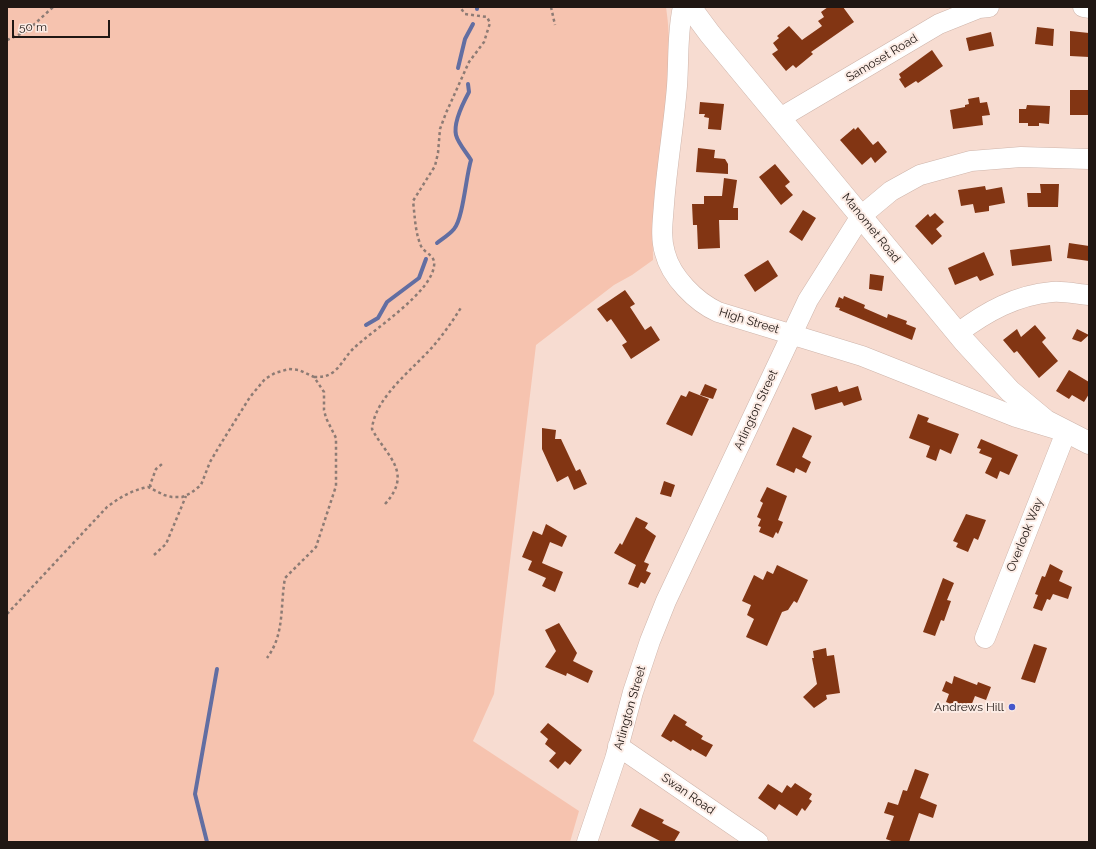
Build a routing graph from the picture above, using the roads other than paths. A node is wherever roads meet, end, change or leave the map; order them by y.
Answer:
1 (683, 7) edge
2 (690, 7) edge
3 (989, 7) edge
4 (1084, 7) edge
5 (1089, 8) edge
6 (780, 118) junction
7 (1089, 159) edge
8 (861, 216) junction
9 (1089, 295) edge
10 (958, 333) junction
11 (792, 334) junction
12 (1066, 432) junction
13 (1089, 442) edge
14 (985, 638) dead end
15 (618, 746) junction
16 (587, 842) edge
17 (758, 842) edge

1 - 11 street, High Street
2 - 6 main road, Manomet Road
3 - 6 street, Samoset Road
4 - 5 street
6 - 8 main road, Manomet Road
7 - 8 street, Arlington Street
8 - 10 main road, Manomet Road
8 - 11 street, Arlington Street
9 - 10 street
10 - 12 main road, Manomet Road
11 - 12 street, High Street
11 - 15 street, Arlington Street
12 - 13 main road, High Street
12 - 14 street, Overlook Way
15 - 16 street, Arlington Street
15 - 17 street, Swan Road

